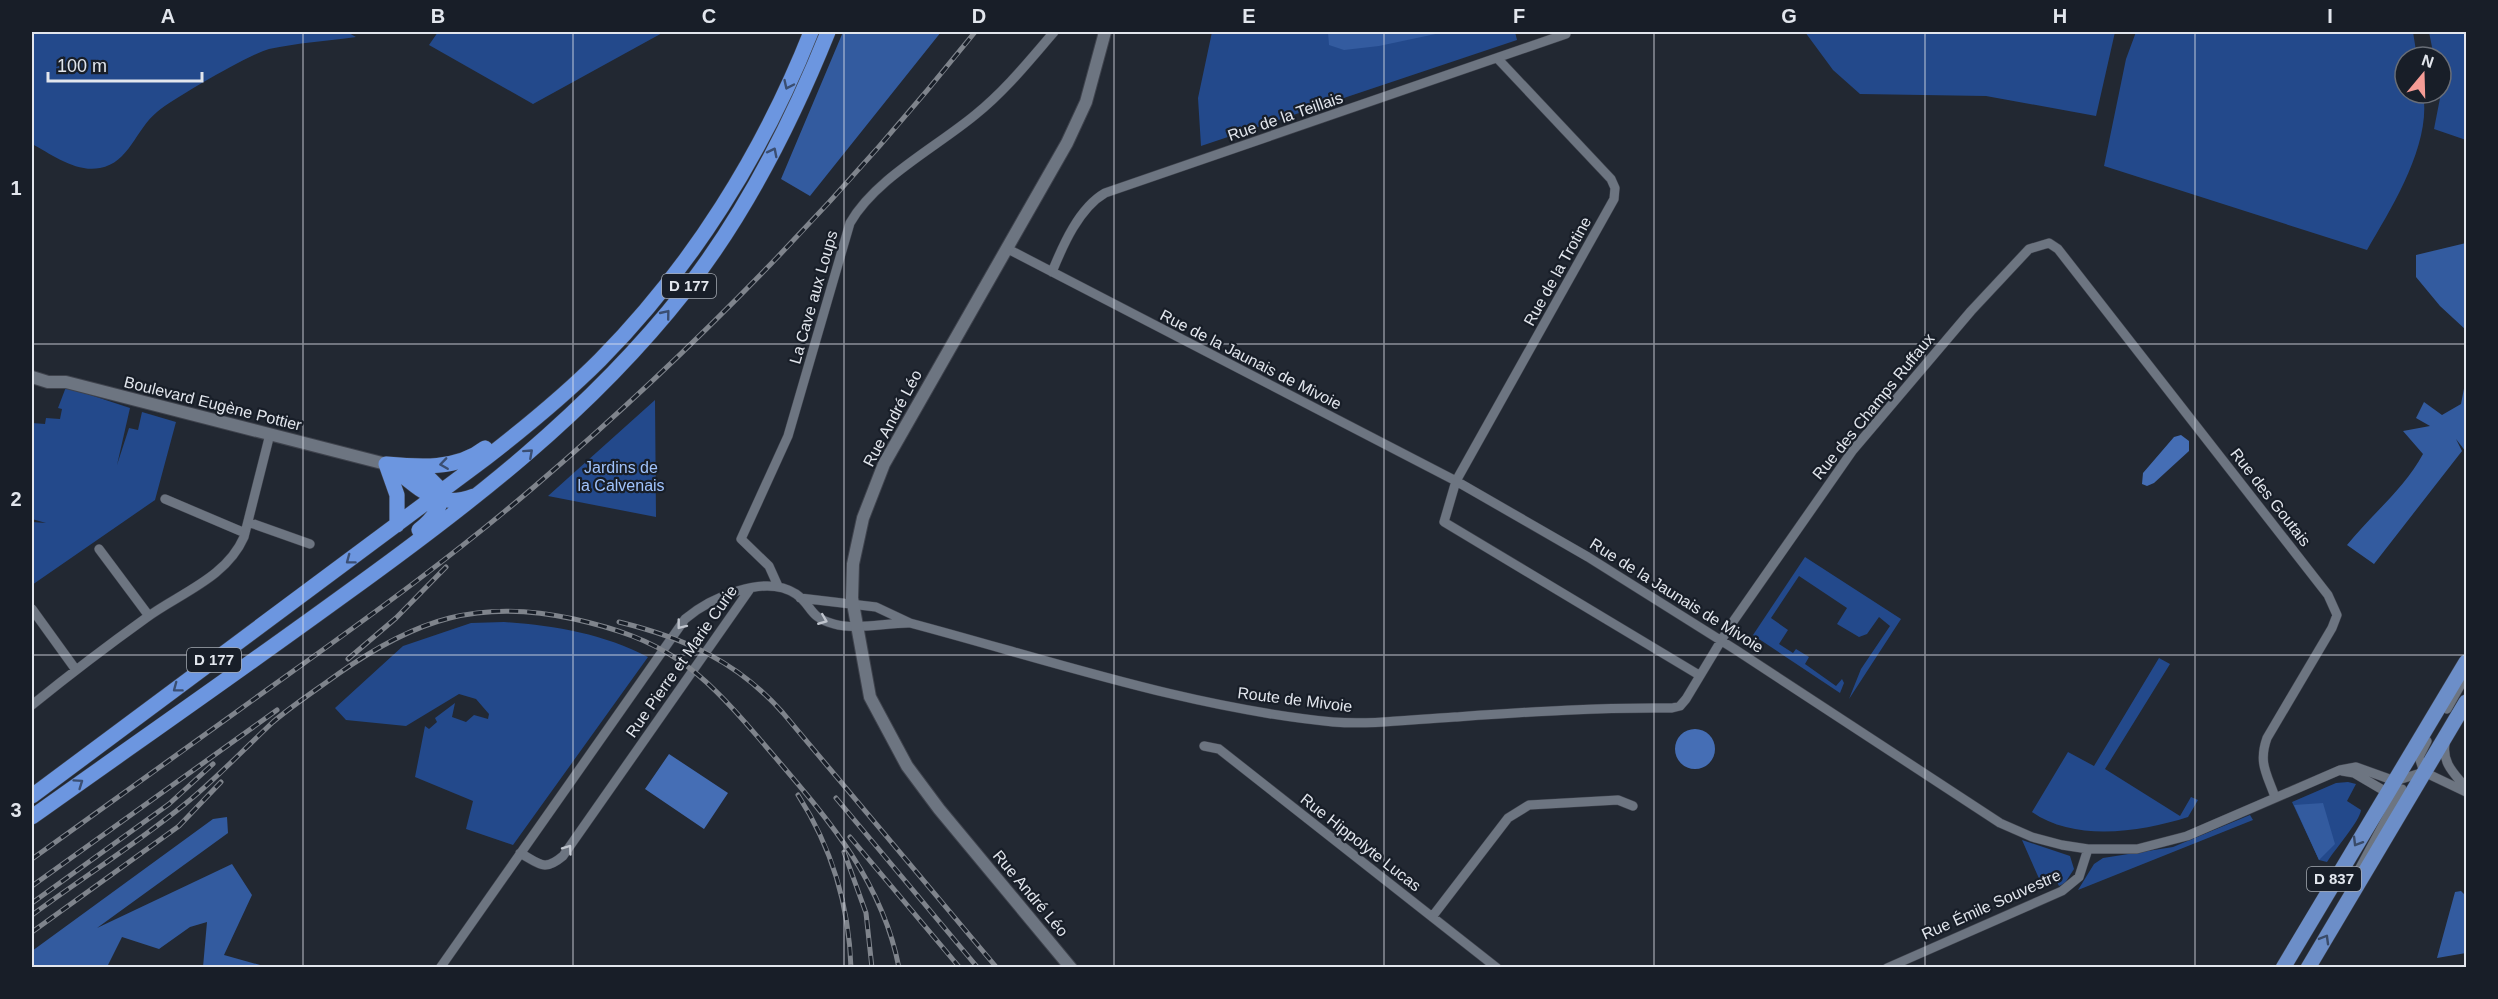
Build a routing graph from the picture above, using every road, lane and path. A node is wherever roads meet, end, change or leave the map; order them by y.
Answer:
1 (811, 32) edge
2 (828, 32) edge
3 (1054, 32) edge
4 (1105, 32) edge
5 (1569, 32) edge
6 (1498, 59) junction
7 (2049, 243) joint
8 (1006, 248) junction
9 (1052, 272) junction
10 (652, 302) junction
11 (32, 377) edge
12 (270, 434) junction
13 (386, 464) junction
14 (405, 466) junction
15 (1456, 481) junction
16 (485, 491) junction
17 (439, 497) junction
18 (165, 499) dead end
19 (248, 522) junction
20 (397, 525) junction
21 (245, 533) junction
22 (310, 544) dead end
23 (99, 549) dead end
24 (778, 586) junction
25 (750, 589) junction
26 (800, 598) junction
27 (852, 604) junction
28 (32, 609) edge
29 (149, 616) junction
30 (910, 623) junction
31 (855, 627) junction
32 (1721, 640) junction
33 (2466, 662) edge
34 (76, 670) junction
35 (2466, 674) edge
36 (1699, 675) junction
37 (219, 686) junction
38 (2466, 702) edge
39 (32, 705) edge
40 (2447, 733) junction
41 (1204, 747) dead end
42 (2340, 770) junction
43 (2405, 784) junction
44 (2466, 790) edge
45 (32, 796) edge
46 (2275, 797) junction
47 (1634, 806) dead end
48 (32, 817) edge
49 (2088, 849) junction
50 (520, 853) junction
51 (1432, 917) junction
52 (452, 947) junction
53 (440, 968) edge
54 (447, 968) edge
55 (1071, 968) edge
56 (1497, 968) edge
57 (1887, 968) edge
58 (2283, 968) edge
59 (2307, 968) edge

1 -> 10 highway, D 177
16 -> 2 highway, D 177
3 - 24 street, La Cave aux Loups
4 - 8 street, Rue André Léo
5 - 6 street, Rue de la Teillais
6 - 9 street, Rue de la Teillais
6 - 15 street, Rue de la Trotine
7 - 32 street, Rue des Champs Ruffaux
7 - 46 street, Rue des Goutais
8 - 9 street, Rue de la Jaunais de Mivoie
8 - 27 street, Rue André Léo
9 - 15 street, Rue de la Jaunais de Mivoie
10 -> 14 highway
10 - 17 highway, D 177
11 - 12 street, Boulevard Eugène Pottier
12 - 13 street, Boulevard Eugène Pottier
12 - 19 street
13 - 14 highway
13 - 17 highway
13 - 20 highway
14 - 17 highway
15 - 32 street, Rue de la Jaunais de Mivoie
15 - 36 street, Rue de la Trotine
16 - 17 highway
16 - 37 highway
17 - 20 highway, D 177
17 - 37 highway
18 - 21 street
19 - 21 street
19 - 22 street
20 -> 45 highway, D 177
21 - 29 street
23 - 29 street
24 - 25 street
24 - 26 street
25 -> 50 street, Rue Pierre et Marie Curie
50 -> 25 street, Rue Pierre et Marie Curie
26 - 27 street, Route de Mivoie
26 -> 31 street
27 - 30 street, Route de Mivoie
27 - 31 street, Rue André Léo
28 - 34 street
29 - 34 street
30 - 31 street, Route de Mivoie
30 - 36 street, Route de Mivoie
31 - 55 street, Rue André Léo
32 - 36 street, Route de Mivoie
32 - 49 street, Rue de la Jaunais de Mivoie
33 - 43 main road, D 837
34 - 39 street
35 - 43 street
48 -> 37 highway, D 177
38 - 40 main road, D 837
40 - 43 main road, D 837
40 - 44 street
41 - 51 street, Rue Hippolyte Lucas
42 - 43 street
42 - 43 street, Rue de la Jaunais de Mivoie
42 - 46 street, Rue de la Jaunais de Mivoie
43 - 44 street
43 -> 58 main road, D 837
59 -> 43 main road, D 837
46 - 49 street, Rue de la Jaunais de Mivoie
47 - 51 street
49 - 57 street, Rue Émile Souvestre
50 - 52 street, Rue Pierre et Marie Curie
51 - 56 street, Rue Hippolyte Lucas
52 - 53 street, Rue Pierre et Marie Curie
52 - 54 street, Rue Pierre et Marie Curie

